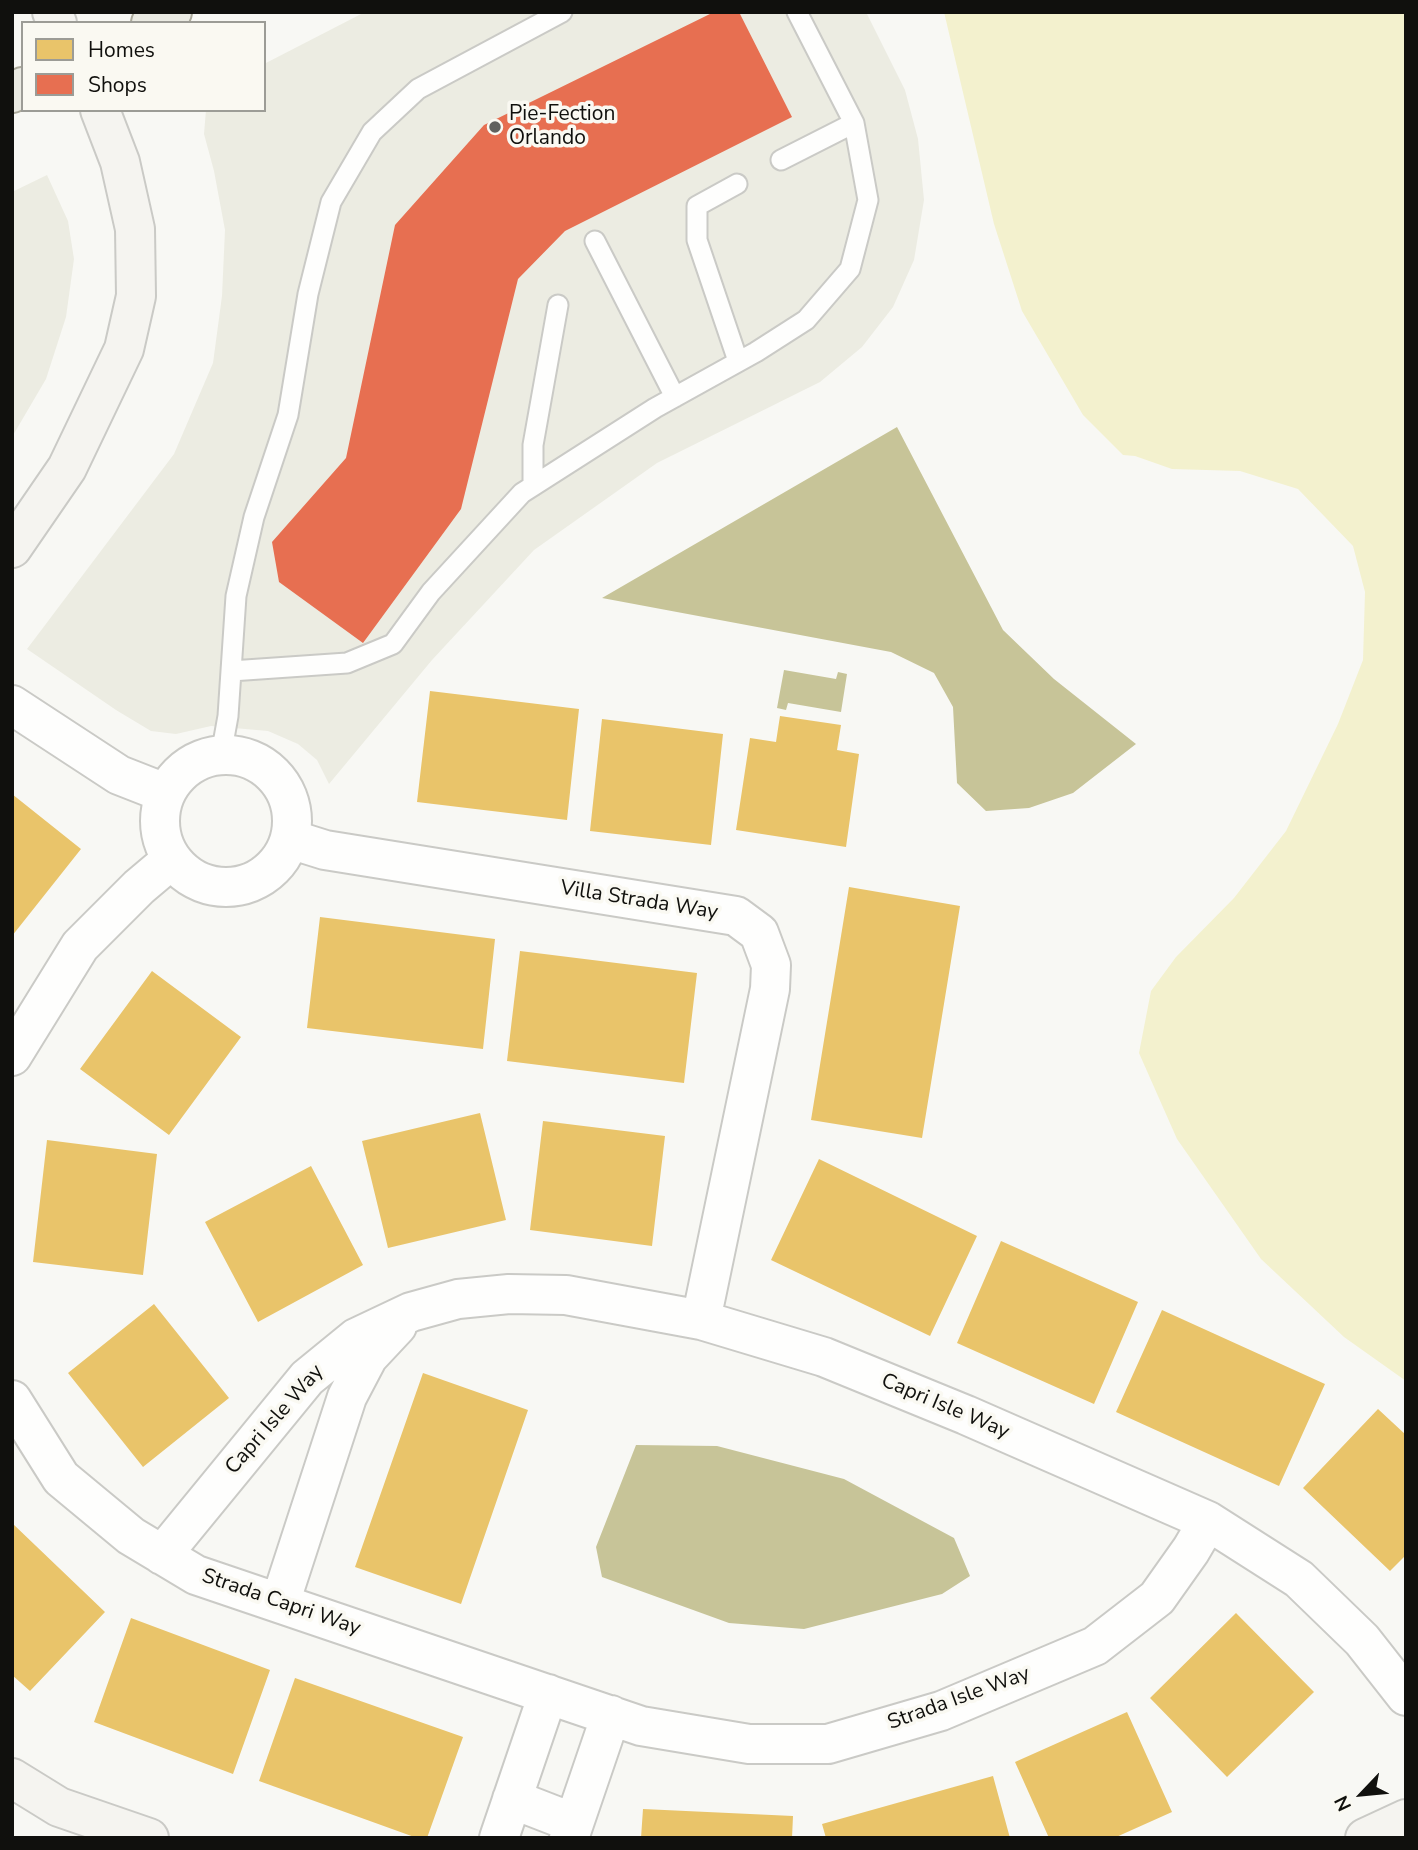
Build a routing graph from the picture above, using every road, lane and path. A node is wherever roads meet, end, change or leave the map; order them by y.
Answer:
1 (172, 12) edge
2 (562, 12) edge
3 (797, 12) edge
4 (155, 21) edge
5 (101, 112) edge
6 (854, 123) junction
7 (780, 160) dead end
8 (737, 184) dead end
9 (596, 241) dead end
10 (558, 305) dead end
11 (738, 361) junction
12 (674, 397) junction
13 (533, 486) junction
14 (12, 548) edge
15 (230, 671) junction
16 (12, 705) edge
17 (221, 755) junction
18 (165, 793) junction
19 (290, 839) junction
20 (171, 860) junction
21 (12, 1056) edge
22 (411, 1312) junction
23 (701, 1320) junction
24 (12, 1400) edge
25 (1208, 1521) junction
26 (162, 1555) junction
27 (280, 1603) junction
28 (548, 1694) junction
29 (1406, 1696) edge
30 (611, 1716) junction
31 (12, 1778) edge
32 (512, 1799) junction
33 (1406, 1819) edge
34 (572, 1830) edge
35 (149, 1838) edge
36 (499, 1838) edge
37 (1365, 1838) edge

1 - 4 main road
2 - 15 lane
3 - 6 lane
5 - 14 street
6 - 7 lane
6 - 11 lane
8 - 11 lane
9 - 12 lane
10 - 13 lane
11 - 12 lane
12 - 13 lane
13 - 15 lane
15 - 17 lane
16 - 18 street
17 - 18 street
17 - 19 street
18 - 20 street
19 - 20 street
19 - 23 street, Villa Strada Way
20 - 21 street
22 - 23 street, Capri Isle Way
22 - 26 street, Capri Isle Way
22 - 27 street, Capri Isle Way
23 - 25 street, Capri Isle Way
24 - 26 street, Strada Capri Way
25 - 29 street, Capri Isle Way
25 - 30 street, Strada Isle Way
26 - 27 street, Strada Capri Way
27 - 28 street, Strada Capri Way
28 - 30 street, Strada Capri Way
28 - 32 street
30 - 34 street
31 - 35 street
32 - 34 street
32 - 36 street
33 - 37 street

